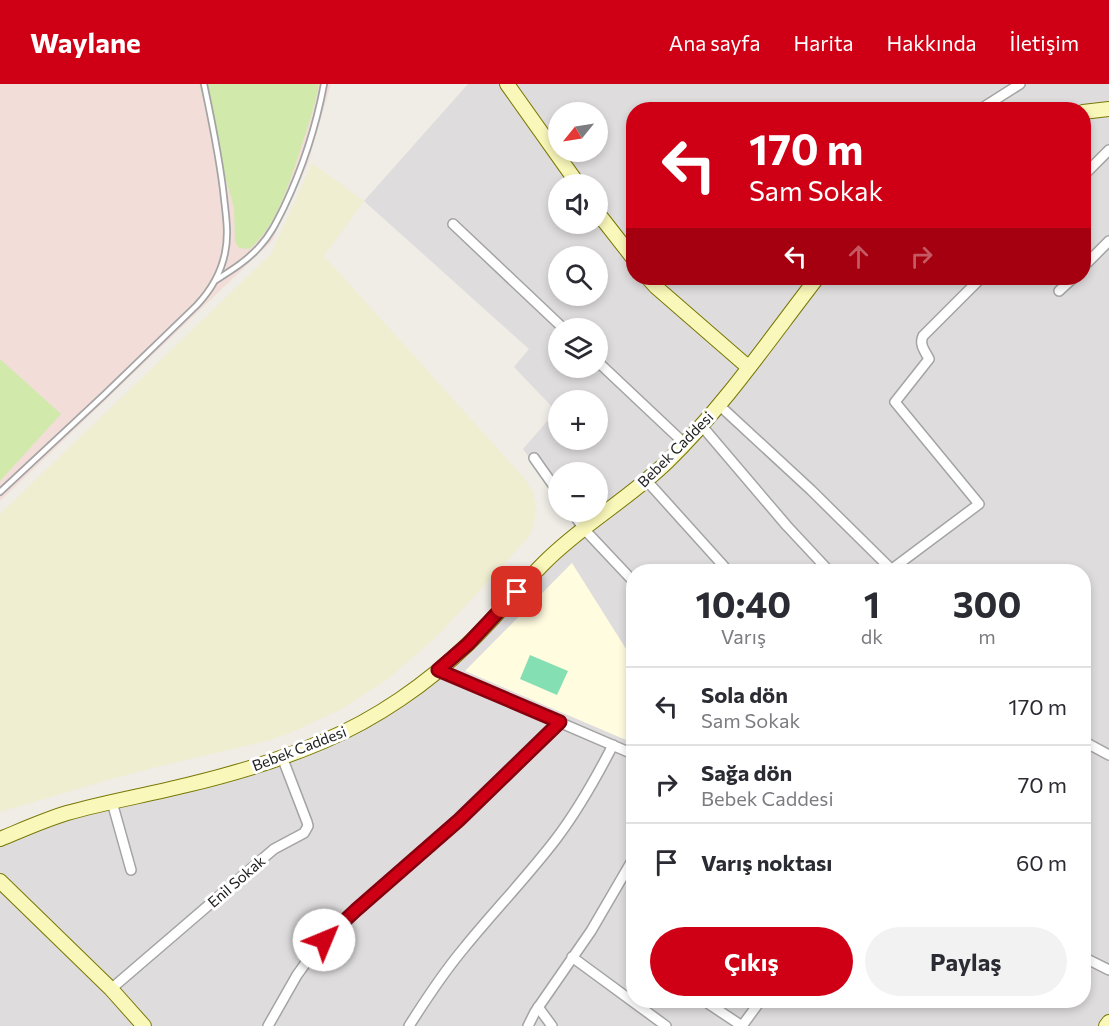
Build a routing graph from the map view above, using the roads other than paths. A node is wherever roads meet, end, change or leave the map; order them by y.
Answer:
1 (204, 84) edge
2 (324, 84) edge
3 (507, 84) edge
4 (1020, 84) edge
5 (992, 102) edge
6 (1109, 109) edge
7 (1091, 111) edge
8 (1109, 150) edge
9 (1091, 168) edge
10 (571, 174) edge
11 (453, 224) dead end
12 (608, 226) edge
13 (1109, 241) edge
14 (626, 249) edge
15 (1091, 259) edge
16 (216, 280) junction
17 (654, 285) edge
18 (812, 285) edge
19 (974, 285) edge
20 (1065, 285) edge
21 (1059, 291) dead end
22 (552, 318) edge
23 (748, 367) junction
24 (608, 371) edge
25 (719, 405) junction
26 (701, 425) junction
27 (684, 444) junction
28 (534, 458) dead end
29 (548, 478) edge
30 (647, 481) junction
31 (0, 492) edge
32 (579, 522) edge
33 (584, 529) junction
34 (722, 564) edge
35 (823, 564) edge
36 (883, 564) edge
37 (897, 564) edge
38 (626, 574) edge
39 (438, 670) junction
40 (560, 722) junction
41 (613, 745) junction
42 (1091, 745) edge
43 (626, 751) edge
44 (1109, 754) edge
45 (282, 757) junction
46 (112, 802) junction
47 (0, 839) edge
48 (131, 870) dead end
49 (626, 871) edge
50 (1, 884) edge
51 (572, 957) junction
52 (1091, 961) edge
53 (1109, 970) edge
54 (111, 989) junction
55 (626, 997) edge
56 (538, 1007) junction
57 (641, 1008) edge
58 (715, 1008) edge
59 (755, 1008) edge
60 (1109, 1022) edge
61 (144, 1026) edge
62 (268, 1026) edge
63 (409, 1026) edge
64 (528, 1026) edge
65 (552, 1026) edge
66 (666, 1026) edge
67 (742, 1026) edge
68 (1106, 1026) edge

1 - 16 lane
2 - 16 lane
3 - 10 street
4 - 5 street
6 - 7 street
8 - 9 street
11 - 22 street
12 - 14 street
13 - 15 street
16 - 31 lane
17 - 23 street
18 - 23 street, Bebek Caddesi
19 - 37 street
20 - 21 street
23 - 25 street, Bebek Caddesi
24 - 27 street
25 - 26 street, Bebek Caddesi
25 - 36 street
26 - 27 street, Bebek Caddesi
26 - 35 street
27 - 30 street, Bebek Caddesi
28 - 29 street
30 - 33 street, Bebek Caddesi
30 - 34 street
32 - 33 street
33 - 38 street
33 - 39 street, Bebek Caddesi
39 - 40 street
39 - 45 street, Bebek Caddesi
40 - 41 street
40 - 62 street
41 - 43 street
41 - 63 street
42 - 44 street
45 - 46 street, Bebek Caddesi
45 - 54 street, Enil Sokak
46 - 47 street, Bebek Caddesi
46 - 48 street
49 - 51 street
50 - 54 street
51 - 55 street
51 - 56 street
52 - 53 street
54 - 61 street
56 - 64 street
56 - 65 street
57 - 66 street
58 - 67 street
59 - 67 street
60 - 68 street

